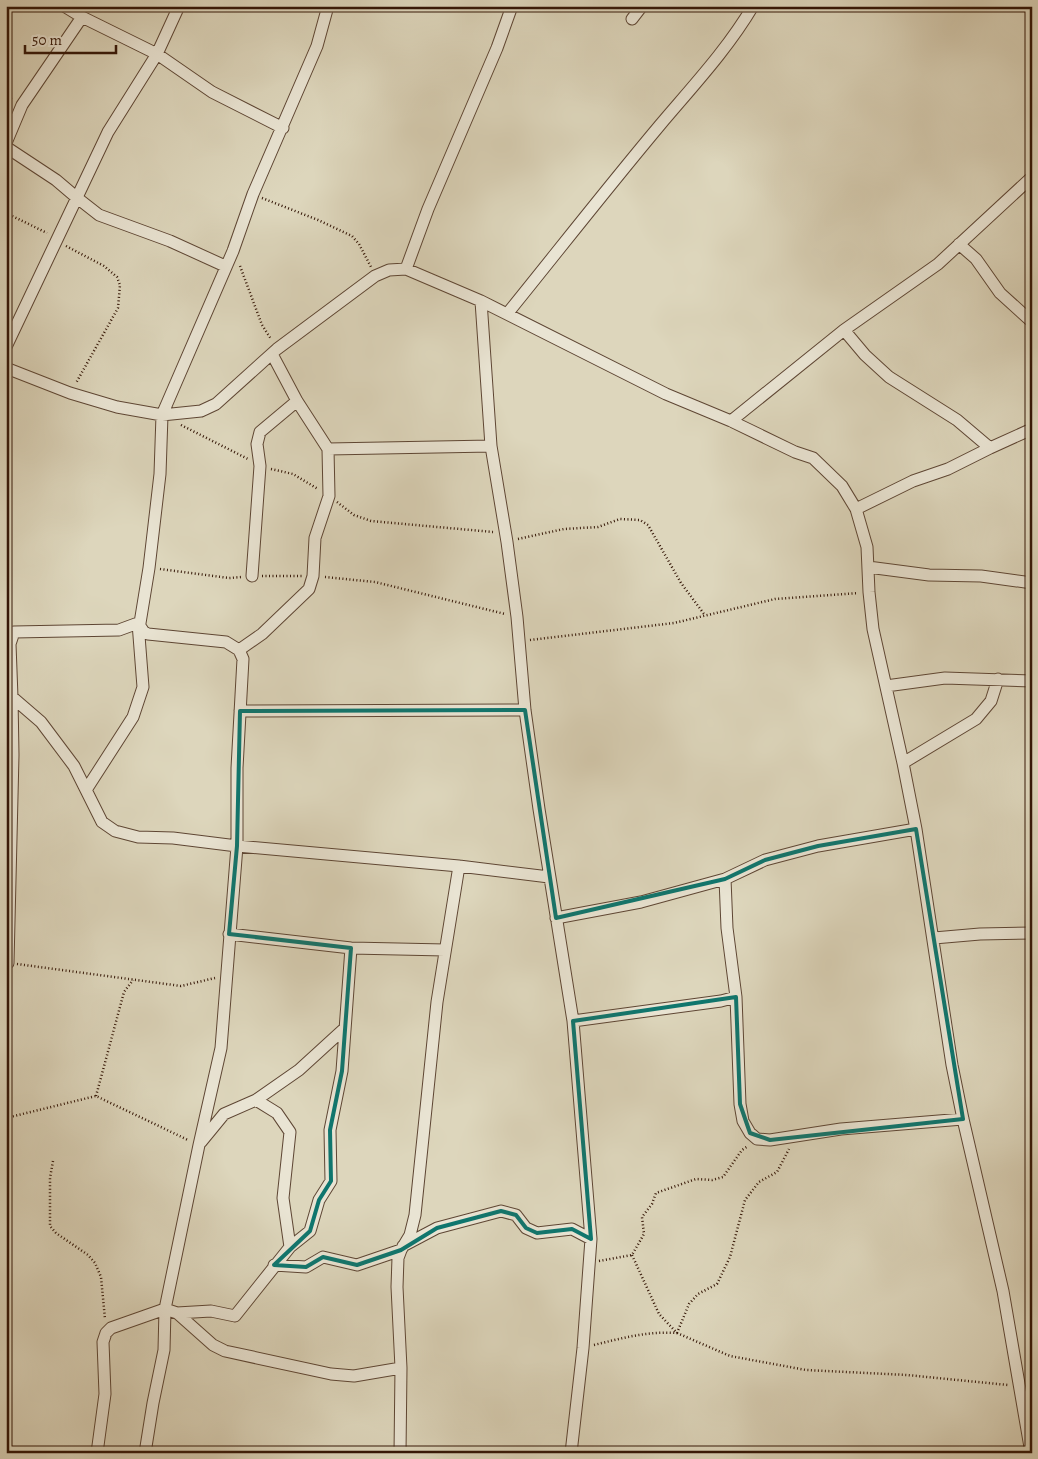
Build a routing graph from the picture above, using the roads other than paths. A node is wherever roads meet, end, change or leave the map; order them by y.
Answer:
1 (64, 6) edge
2 (179, 6) edge
3 (328, 6) edge
4 (512, 6) edge
5 (642, 6) edge
6 (753, 6) edge
7 (82, 18) junction
8 (632, 20) dead end
9 (158, 54) junction
10 (283, 128) junction
11 (6, 143) edge
12 (6, 147) edge
13 (1031, 178) edge
14 (76, 197) junction
15 (959, 244) junction
16 (225, 266) junction
17 (406, 269) junction
18 (482, 301) junction
19 (507, 314) junction
20 (1032, 322) edge
21 (844, 330) junction
22 (6, 348) edge
23 (275, 352) junction
24 (6, 368) edge
25 (297, 401) junction
26 (162, 415) junction
27 (731, 421) junction
28 (1032, 429) edge
29 (490, 446) junction
30 (990, 448) junction
31 (328, 449) junction
32 (856, 509) junction
33 (868, 567) junction
34 (252, 576) road end
35 (1032, 583) edge
36 (138, 623) junction
37 (239, 650) junction
38 (998, 679) junction
39 (1032, 681) edge
40 (886, 686) junction
41 (12, 696) junction
42 (525, 710) junction
43 (240, 711) junction
44 (10, 759) edge
45 (903, 763) junction
46 (86, 790) junction
47 (916, 829) junction
48 (237, 846) junction
49 (459, 866) junction
50 (549, 877) junction
51 (725, 879) junction
52 (556, 918) junction
53 (1032, 933) edge
54 (229, 934) junction
55 (934, 938) junction
56 (351, 948) junction
57 (445, 950) junction
58 (8, 963) road end
59 (736, 997) junction
60 (573, 1022) junction
61 (345, 1028) junction
62 (256, 1100) junction
63 (963, 1119) junction
64 (199, 1145) junction
65 (592, 1239) junction
66 (290, 1247) junction
67 (402, 1248) junction
68 (274, 1265) junction
69 (166, 1309) junction
70 (177, 1313) junction
71 (401, 1368) junction
72 (97, 1453) edge
73 (145, 1453) edge
74 (400, 1453) edge
75 (571, 1453) edge
76 (1031, 1453) edge

1 - 7 street
2 - 9 street
3 - 10 street
4 - 17 street
5 - 8 street
6 - 19 street
7 - 9 street
7 - 11 street
9 - 10 street
9 - 14 street
10 - 16 street
12 - 14 street
13 - 15 street
14 - 16 street
14 - 22 street
15 - 20 street
15 - 21 street
16 - 26 street
17 - 18 street
17 - 23 street
18 - 19 street
18 - 29 street
19 - 27 street
21 - 27 street
21 - 30 street
23 - 25 street
23 - 26 street
24 - 26 street
25 - 31 street
25 - 34 street
26 - 36 street
27 - 32 street
28 - 30 street
29 - 31 street
29 - 42 street
30 - 32 street
31 - 37 street
32 - 33 street
33 - 35 street
33 - 40 street
36 - 37 street
36 - 41 street
36 - 46 street
37 - 43 street
38 - 39 street
38 - 40 street
38 - 45 street
40 - 45 street
41 - 44 street
41 - 46 street
42 - 43 street
42 - 50 street
43 - 48 street
44 - 58 street
45 - 47 street
46 - 48 street
47 - 51 street
47 - 55 street
48 - 49 street
48 - 54 street
49 - 50 street
49 - 57 street
50 - 52 street
51 - 52 street
51 - 59 street
52 - 60 street
53 - 55 street
54 - 56 street
54 - 64 street
55 - 63 street
56 - 57 street
56 - 61 street
57 - 67 street
59 - 60 street
59 - 63 street
60 - 65 street
61 - 62 street
61 - 66 street
62 - 64 street
62 - 66 street
63 - 76 street
64 - 69 street
65 - 67 street
65 - 75 street
66 - 68 street
67 - 68 street
67 - 71 street
68 - 70 street
69 - 70 street
69 - 72 street
69 - 73 street
70 - 71 street
71 - 74 street

